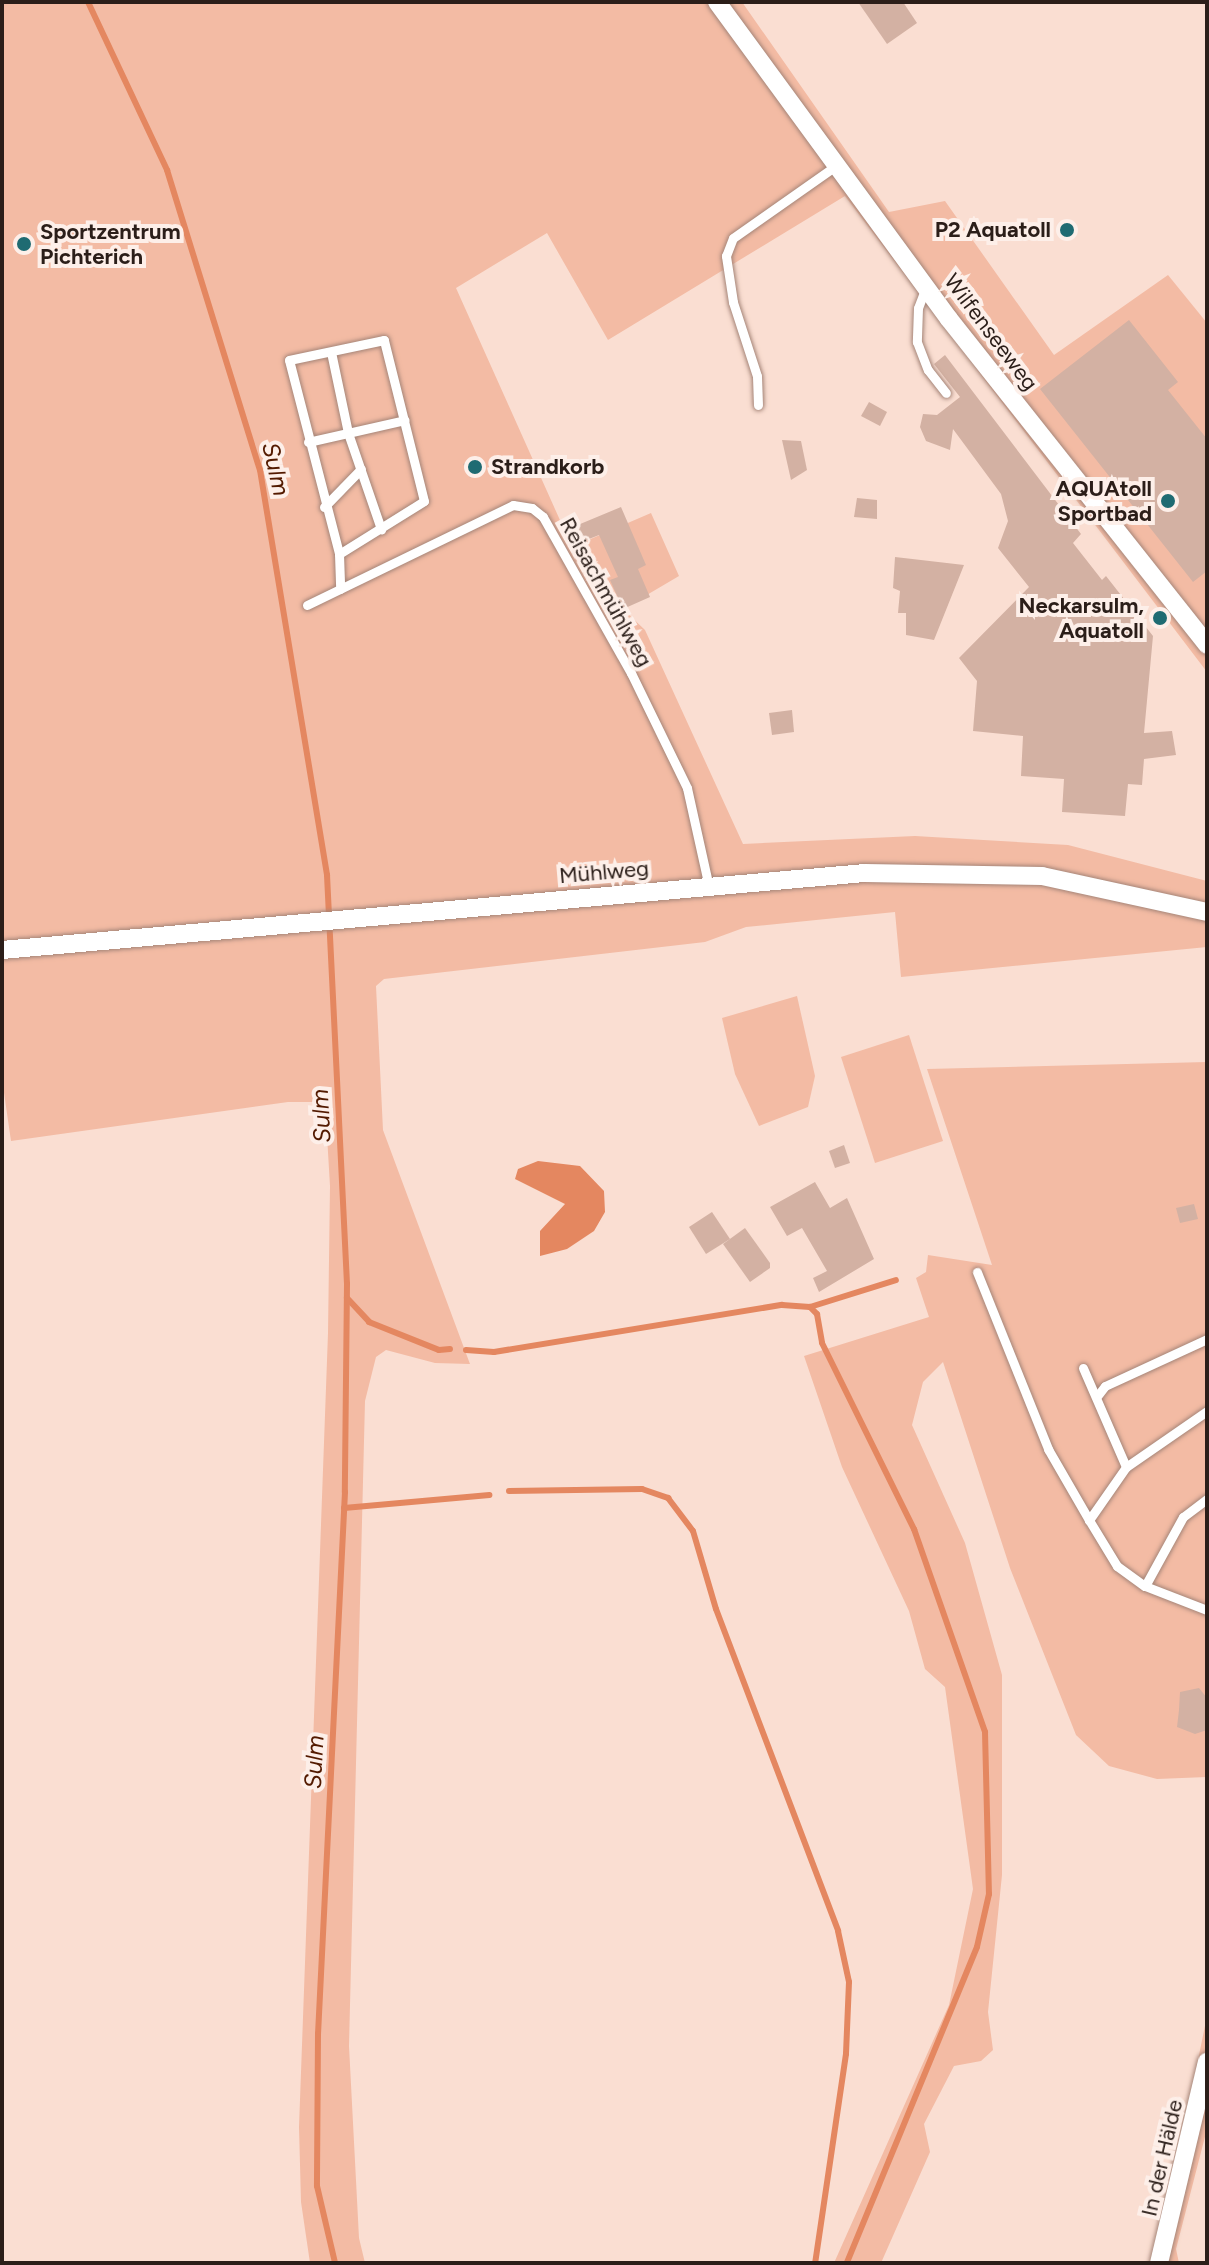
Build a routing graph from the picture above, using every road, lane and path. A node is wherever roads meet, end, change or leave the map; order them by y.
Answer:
1 (717, 2) edge
2 (837, 165) junction
3 (926, 287) junction
4 (331, 352) junction
5 (946, 393) dead end
6 (758, 405) dead end
7 (405, 420) junction
8 (348, 433) junction
9 (308, 442) junction
10 (361, 469) junction
11 (324, 507) junction
12 (381, 529) junction
13 (339, 554) junction
14 (340, 589) junction
15 (307, 605) dead end
16 (1207, 645) edge
17 (709, 887) junction
18 (1207, 912) edge
19 (2, 950) edge
20 (977, 1272) dead end
21 (1207, 1339) edge
22 (1083, 1368) dead end
23 (1098, 1395) junction
24 (1207, 1411) edge
25 (1126, 1467) junction
26 (1207, 1499) edge
27 (1089, 1520) junction
28 (1145, 1586) junction
29 (1207, 1610) edge
30 (1207, 2062) edge
31 (1159, 2263) edge

1 - 2 street, Wilfenseeweg
2 - 3 street, Wilfenseeweg
2 - 6 lane
3 - 5 lane
3 - 16 street, Wilfenseeweg
4 - 7 lane
4 - 8 lane
4 - 9 lane
7 - 8 lane
7 - 12 lane
8 - 9 lane
8 - 10 lane
9 - 11 lane
10 - 11 lane
10 - 12 lane
11 - 13 lane
12 - 13 lane
13 - 14 lane
14 - 15 lane, Reisachmühlweg
14 - 17 lane, Reisachmühlweg
17 - 18 street, Mühlweg
17 - 19 street, Mühlweg
20 - 27 lane
21 - 23 lane
22 - 23 lane
23 - 25 lane
24 - 25 lane
25 - 27 lane
26 - 28 lane
27 - 28 lane
28 - 29 lane
30 - 31 street, In der Hälde

